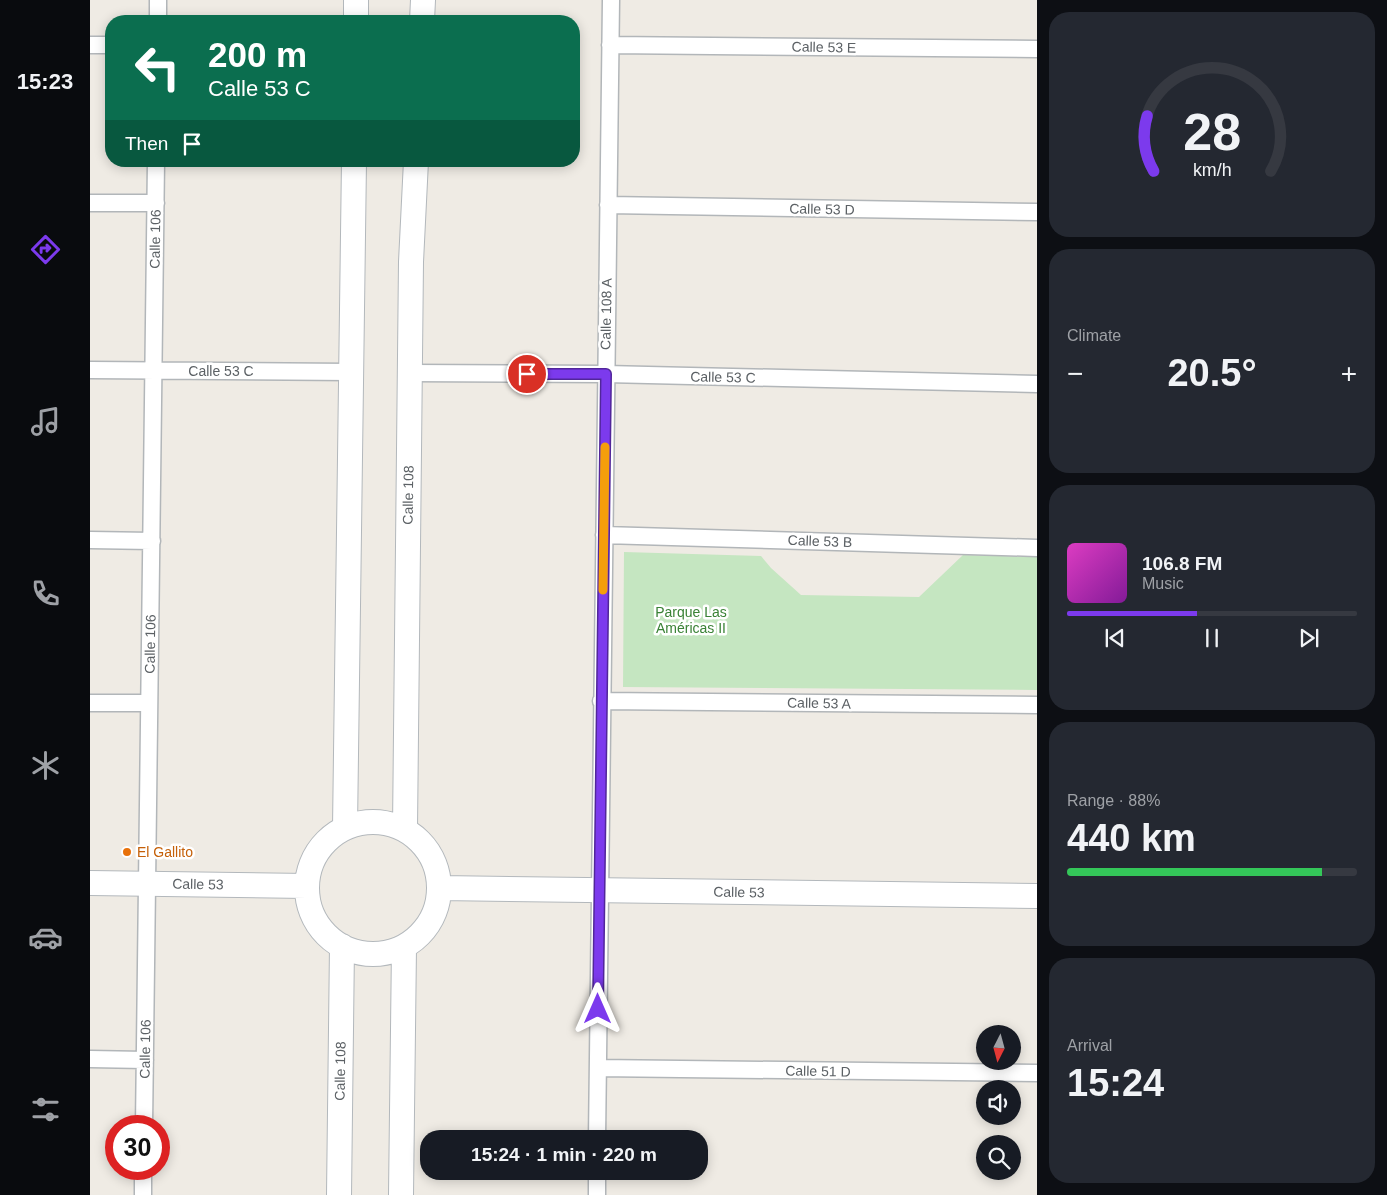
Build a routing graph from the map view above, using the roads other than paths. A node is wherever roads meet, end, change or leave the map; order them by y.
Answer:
1 (158, 0) edge
2 (356, 0) edge
3 (423, 0) edge
4 (611, 0) edge
5 (158, 15) edge
6 (356, 15) edge
7 (422, 15) edge
8 (90, 45) edge
9 (105, 45) edge
10 (610, 45) junction
11 (1037, 49) edge
12 (156, 167) edge
13 (354, 167) edge
14 (416, 167) edge
15 (90, 203) edge
16 (156, 203) junction
17 (608, 205) junction
18 (1037, 212) edge
19 (90, 370) edge
20 (154, 370) junction
21 (351, 372) junction
22 (410, 373) junction
23 (606, 374) junction
24 (1037, 384) edge
25 (604, 534) junction
26 (90, 540) edge
27 (152, 541) junction
28 (1037, 548) edge
29 (601, 701) junction
30 (90, 703) edge
31 (150, 704) junction
32 (1037, 705) edge
33 (345, 828) junction
34 (405, 830) junction
35 (90, 883) edge
36 (147, 884) junction
37 (307, 886) junction
38 (440, 888) junction
39 (599, 890) junction
40 (1037, 896) edge
41 (342, 946) junction
42 (404, 947) junction
43 (90, 1060) edge
44 (145, 1060) junction
45 (598, 1068) junction
46 (1037, 1073) edge
47 (144, 1115) edge
48 (597, 1130) edge
49 (144, 1180) edge
50 (597, 1180) edge
51 (143, 1195) edge
52 (339, 1195) edge
53 (401, 1195) edge
54 (596, 1195) edge

1 - 5 street
2 - 6 main road
3 - 7 main road
4 - 10 street, Calle 108 A
8 - 9 street
10 - 11 street, Calle 53 E
10 - 17 street, Calle 108 A
12 - 16 street, Calle 106
13 - 21 main road
14 - 22 main road, Calle 108
15 - 16 street
16 - 20 street, Calle 106
17 - 18 street, Calle 53 D
17 - 23 street, Calle 108 A
19 - 20 street, Calle 53 C
20 - 21 street, Calle 53 C
20 - 27 street, Calle 106
21 - 33 main road
22 - 23 street, Calle 53 C
22 - 34 main road, Calle 108
23 - 24 street, Calle 53 C
23 - 25 street, Calle 108 A
25 - 28 street, Calle 53 B
25 - 29 street, Calle 108 A
26 - 27 street
27 - 31 street, Calle 106
29 - 32 street, Calle 53 A
29 - 39 street, Calle 108 A
30 - 31 street
31 - 36 street, Calle 106
33 - 34 main road
33 - 37 main road
34 - 38 main road
35 - 36 main road, Calle 53
36 - 37 main road, Calle 53
36 - 44 street, Calle 106
37 - 41 main road
38 - 39 main road, Calle 53
38 - 42 main road
39 - 40 main road, Calle 53
39 - 45 street, Calle 108 A
41 - 42 main road
41 - 52 main road, Calle 108
42 - 53 main road
43 - 44 street
44 - 47 street, Calle 106
45 - 46 street, Calle 51 D
45 - 48 street, Calle 108 A
49 - 51 street
50 - 54 street

